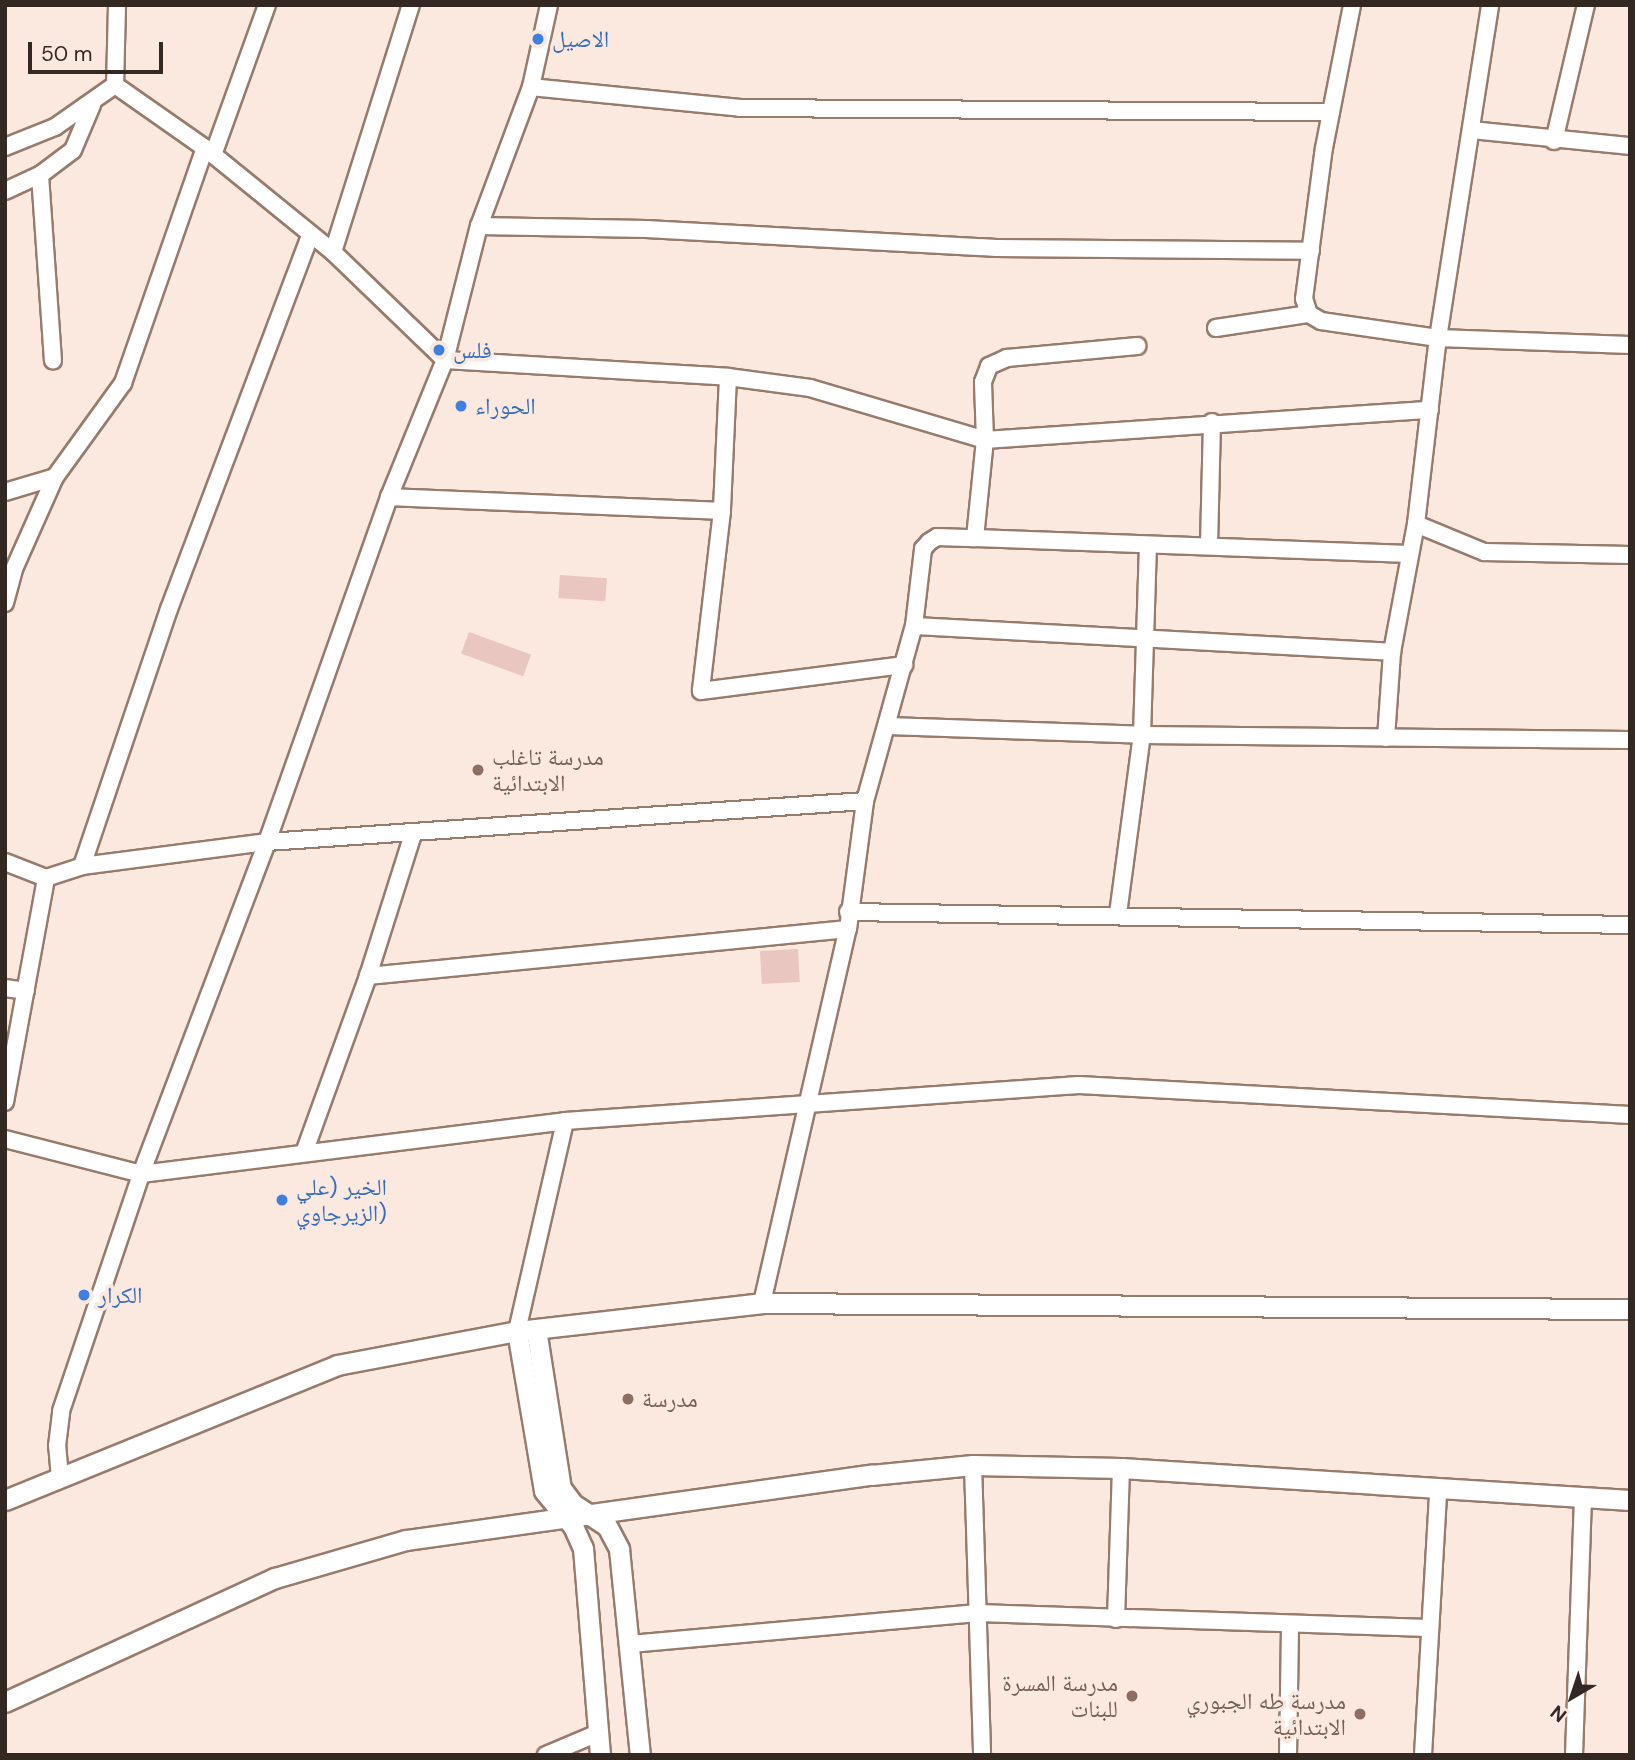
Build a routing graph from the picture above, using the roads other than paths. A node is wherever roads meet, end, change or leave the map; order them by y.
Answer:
1 (117, 5) edge
2 (267, 5) edge
3 (411, 5) edge
4 (549, 5) edge
5 (1352, 5) edge
6 (1490, 5) edge
7 (1586, 5) edge
8 (114, 85) junction
9 (531, 87) junction
10 (92, 105) junction
11 (1331, 112) junction
12 (1472, 130) junction
13 (1554, 141) junction
14 (1630, 146) edge
15 (5, 147) edge
16 (209, 151) junction
17 (40, 175) junction
18 (5, 191) edge
19 (479, 226) junction
20 (310, 235) junction
21 (1311, 251) junction
22 (333, 252) junction
23 (1309, 314) junction
24 (1216, 328) dead end
25 (1438, 338) junction
26 (1630, 345) edge
27 (1137, 346) dead end
28 (445, 360) junction
29 (53, 361) dead end
30 (728, 377) junction
31 (1430, 410) junction
32 (1212, 422) junction
33 (985, 440) junction
34 (55, 477) junction
35 (5, 492) edge
36 (389, 497) junction
37 (722, 511) junction
38 (1416, 524) junction
39 (975, 538) junction
40 (1148, 545) junction
41 (1209, 545) junction
42 (1410, 554) junction
43 (1630, 555) edge
44 (5, 603) edge
45 (914, 626) junction
46 (1145, 639) junction
47 (1392, 652) junction
48 (904, 666) junction
49 (888, 726) junction
50 (1142, 735) junction
51 (1386, 738) junction
52 (1630, 740) edge
53 (865, 801) junction
54 (413, 834) junction
55 (267, 842) junction
56 (5, 862) edge
57 (82, 866) junction
58 (46, 878) junction
59 (848, 912) junction
60 (1118, 914) junction
61 (1630, 925) edge
62 (848, 929) junction
63 (368, 976) junction
64 (5, 988) edge
65 (26, 991) junction
66 (5, 1102) edge
67 (810, 1103) junction
68 (1630, 1115) edge
69 (565, 1121) junction
70 (5, 1139) edge
71 (304, 1153) junction
72 (141, 1174) junction
73 (762, 1303) junction
74 (1630, 1309) edge
75 (527, 1330) junction
76 (973, 1465) junction
77 (1121, 1468) junction
78 (60, 1478) junction
79 (1438, 1491) junction
80 (1583, 1499) junction
81 (5, 1500) edge
82 (1630, 1500) edge
83 (589, 1514) junction
84 (564, 1518) junction
85 (978, 1613) junction
86 (1116, 1619) junction
87 (1290, 1626) junction
88 (1428, 1628) junction
89 (630, 1644) junction
90 (5, 1702) edge
91 (598, 1732) junction
92 (546, 1755) edge
93 (600, 1755) edge
94 (640, 1755) edge
95 (981, 1755) edge
96 (1288, 1755) edge
97 (1423, 1755) edge
98 (1574, 1755) edge

1 - 8 street
2 - 16 street
3 - 22 street
4 - 9 street
5 - 11 street
6 - 12 street
7 - 13 street
8 - 10 street
8 - 16 street
9 - 11 street
9 - 19 street
10 - 15 street
10 - 17 street
11 - 21 street
12 - 13 street
12 - 25 street
13 - 14 street
16 - 20 street
16 - 34 street
17 - 18 street
17 - 29 street
19 - 21 street
19 - 28 street
20 - 22 street
20 - 57 street
21 - 23 street
22 - 28 street
23 - 24 street
23 - 25 street
25 - 26 street
25 - 31 street
27 - 33 street
28 - 30 street
28 - 36 street
30 - 33 street
30 - 37 street
31 - 32 street
31 - 38 street
32 - 33 street
32 - 41 street
33 - 39 street
34 - 35 street
34 - 44 street
36 - 37 street
36 - 55 street
37 - 48 street
38 - 42 street
38 - 43 street
39 - 40 street
39 - 45 street
40 - 41 street
40 - 46 street
41 - 42 street
42 - 47 street
45 - 46 street
45 - 48 street
46 - 47 street
46 - 50 street
47 - 51 street
48 - 49 street
49 - 50 street
49 - 53 street
50 - 51 street
50 - 60 street
51 - 52 street
53 - 54 street
53 - 59 street
54 - 55 street
54 - 63 street
55 - 57 street
55 - 72 street
56 - 58 street
57 - 58 street
58 - 65 street
59 - 60 street
59 - 62 street
60 - 61 street
62 - 63 street
62 - 67 street
63 - 71 street
64 - 65 street
65 - 66 street
67 - 68 street
67 - 69 street
67 - 73 street
69 - 71 street
69 - 75 street
70 - 72 street
71 - 72 street
72 - 78 street
73 - 74 street
73 - 75 street
75 - 78 street
75 - 83 street
75 - 84 street
76 - 77 street
76 - 83 street
76 - 85 street
77 - 79 street
77 - 86 street
78 - 81 street
79 - 80 street
79 - 88 street
80 - 82 street
80 - 98 street
83 - 84 street
83 - 89 street
84 - 90 street
84 - 91 street
85 - 86 street
85 - 89 street
85 - 95 street
86 - 87 street
87 - 88 street
87 - 96 street
88 - 97 street
89 - 94 street
91 - 92 street
91 - 93 street

